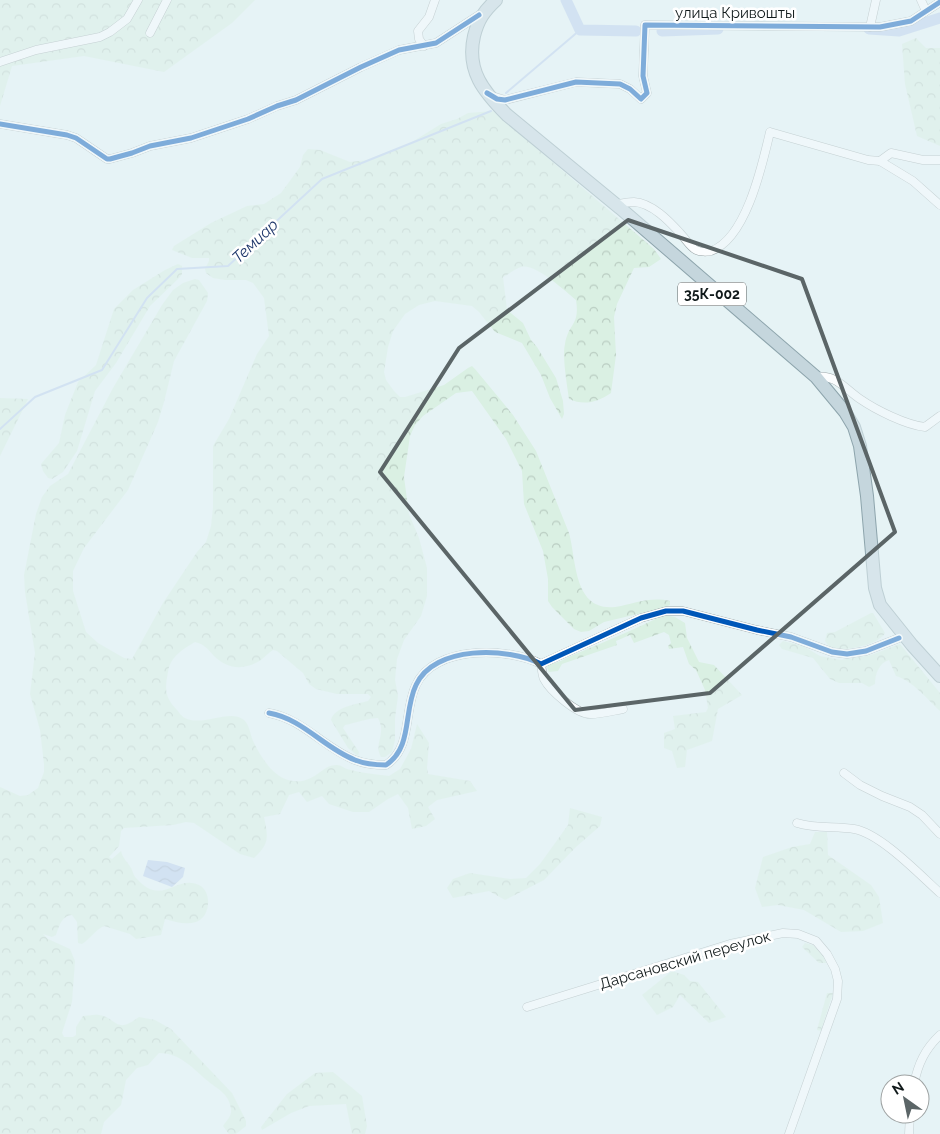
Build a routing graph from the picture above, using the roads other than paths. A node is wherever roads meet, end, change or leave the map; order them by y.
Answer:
1 (138, 0) edge
2 (167, 0) edge
3 (435, 0) edge
4 (494, 0) edge
5 (876, 0) edge
6 (921, 0) edge
7 (940, 2) edge
8 (926, 11) junction
9 (479, 16) junction
10 (870, 26) junction
11 (150, 33) dead end
12 (424, 46) junction
13 (0, 62) edge
14 (487, 95) junction
15 (0, 124) edge
16 (940, 160) edge
17 (880, 161) junction
18 (940, 205) edge
19 (613, 206) junction
20 (814, 379) junction
21 (940, 416) edge
22 (901, 640) junction
23 (541, 664) junction
24 (940, 676) edge
25 (940, 684) edge
26 (623, 709) dead end
27 (269, 714) dead end
28 (844, 773) dead end
29 (796, 823) dead end
30 (940, 834) edge
31 (940, 893) edge
32 (527, 1007) dead end
33 (940, 1035) edge
34 (917, 1074) edge
35 (789, 1134) edge

1 - 13 street
2 - 11 street
3 - 12 street
4 - 9 highway
4 - 14 highway
5 - 10 street
6 - 8 street
7 - 8 street, улица Кривошты
8 - 10 street, улица Кривошты
9 - 12 street
9 - 14 highway
10 - 14 street, улица Кривошты
12 - 15 street
14 - 19 highway
16 - 17 street
17 - 18 street
17 - 19 street
19 - 20 highway, 35К-002
20 - 21 street
20 - 22 highway
20 - 24 highway, 35К-002
22 - 23 street
22 - 25 highway
23 - 26 street
23 - 27 street
28 - 30 street
29 - 31 street
32 - 35 street, Дарсановский переулок
33 - 34 street

